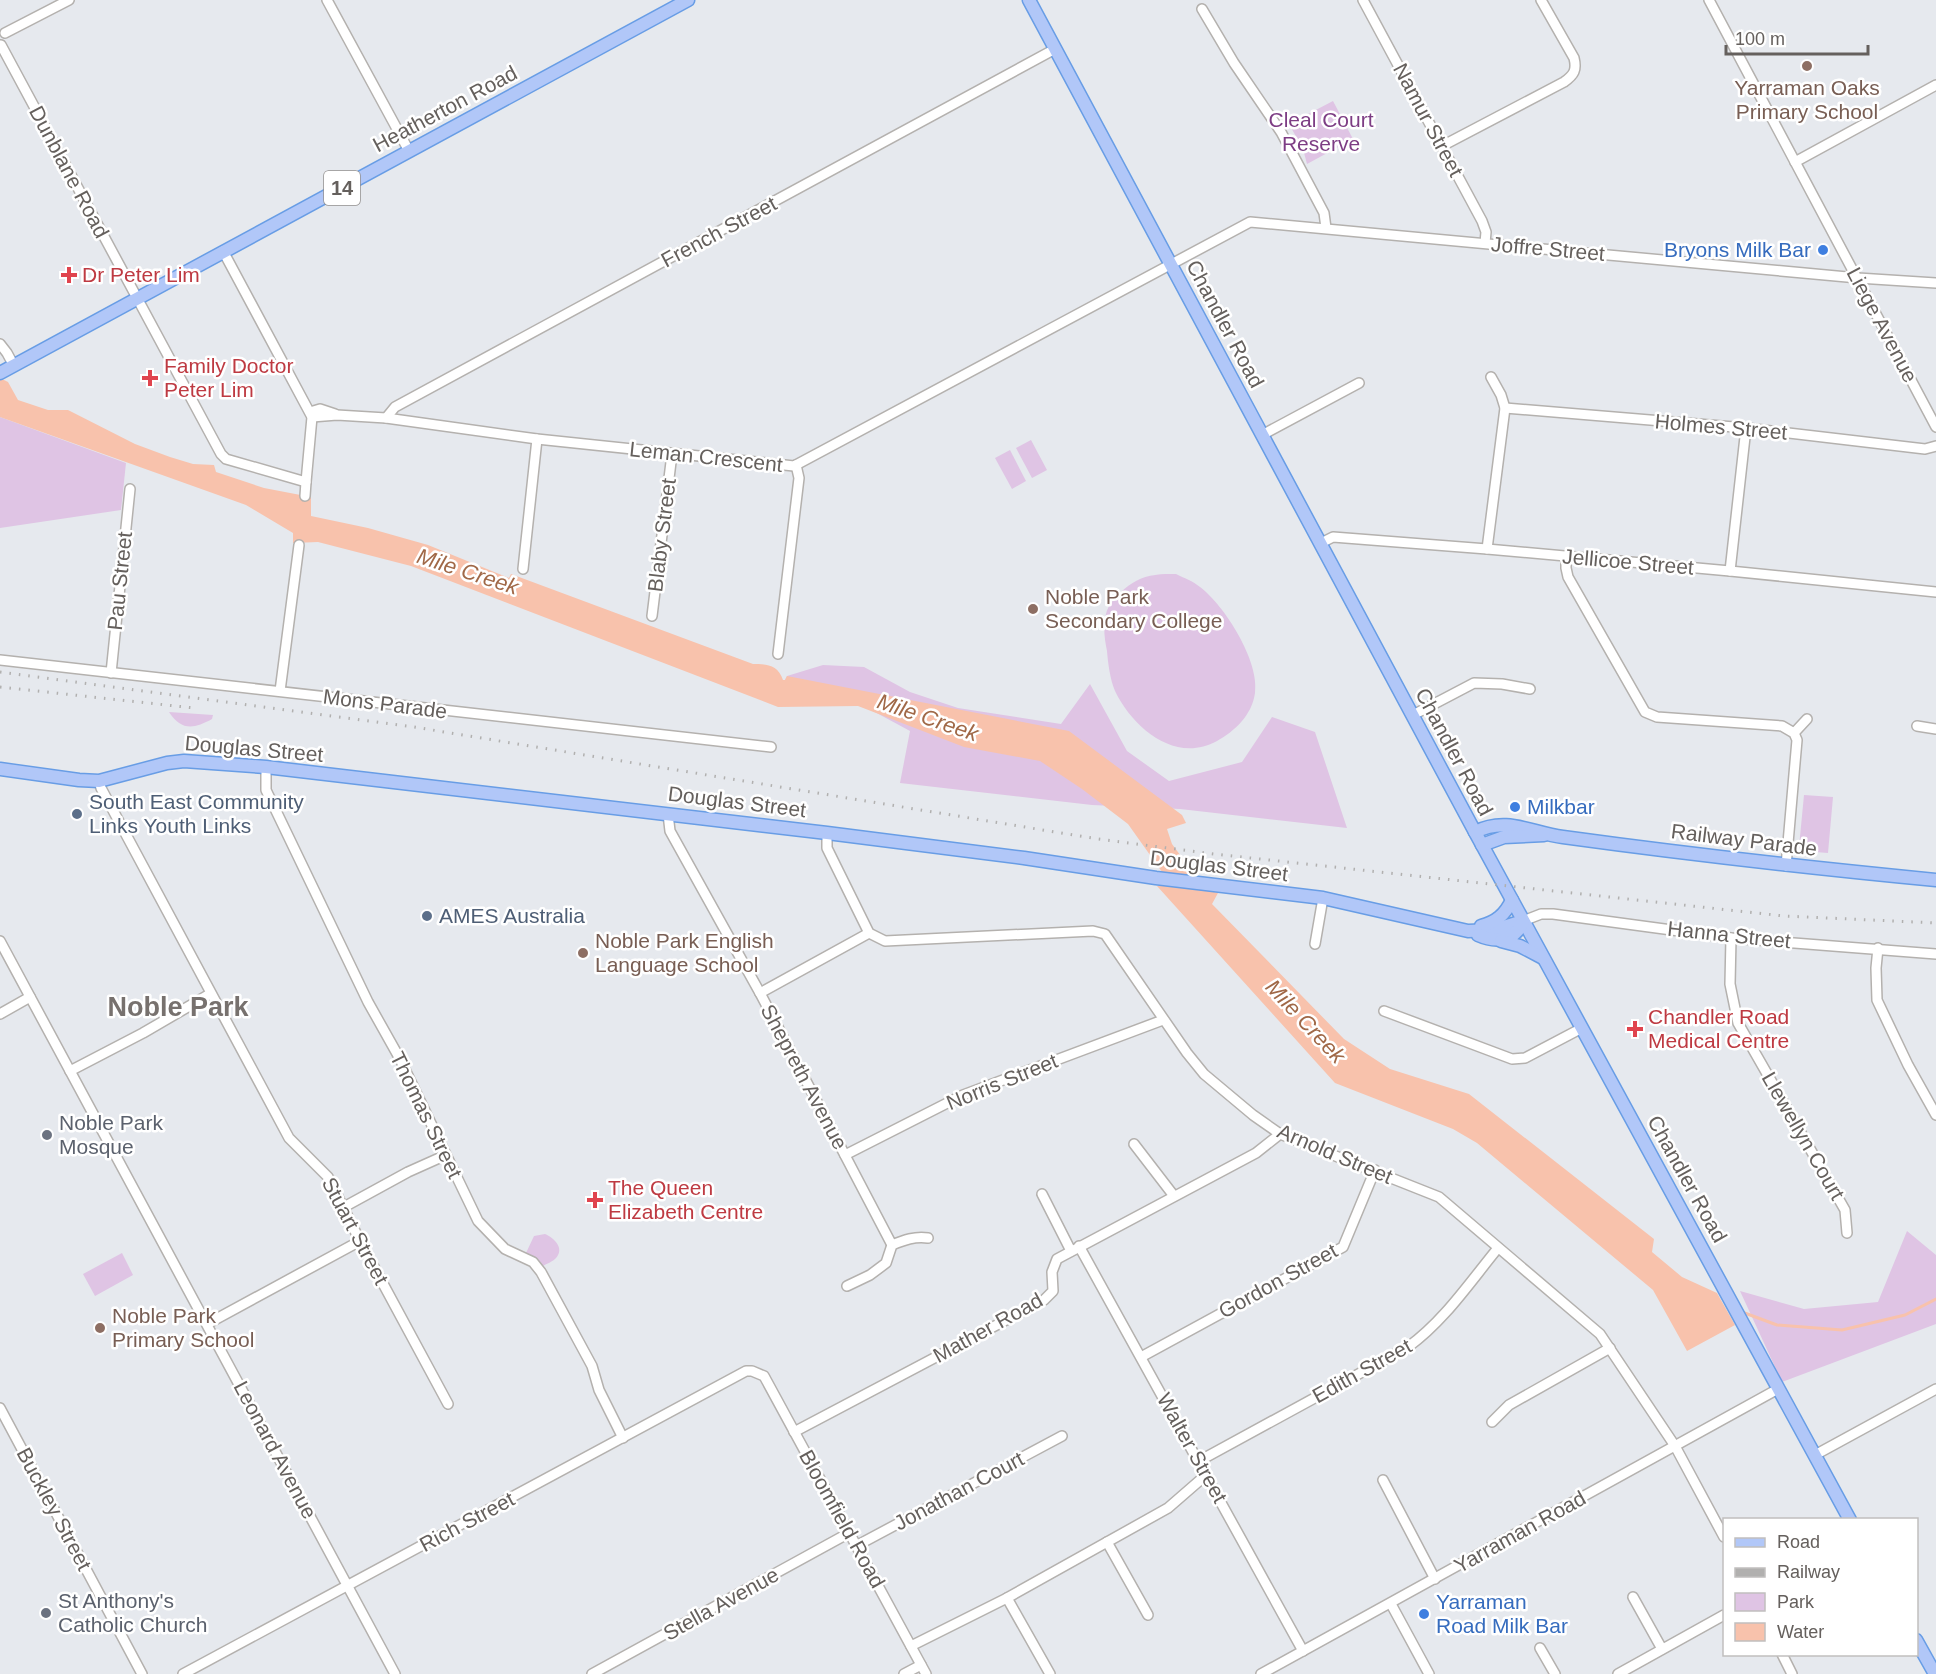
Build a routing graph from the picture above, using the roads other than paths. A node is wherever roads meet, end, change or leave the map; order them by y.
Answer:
1 (69, 0) edge
2 (327, 0) edge
3 (1029, 0) edge
4 (1363, 0) edge
5 (1541, 0) edge
6 (1709, 0) edge
7 (684, 1) edge
8 (1202, 9) dead end
9 (3, 31) edge
10 (1, 45) edge
11 (1055, 49) junction
12 (1936, 85) edge
13 (1442, 147) junction
14 (409, 151) junction
15 (1796, 162) junction
16 (1326, 228) junction
17 (1485, 243) junction
18 (223, 251) junction
19 (1171, 264) junction
20 (1858, 278) junction
21 (1936, 283) edge
22 (136, 299) junction
23 (0, 344) edge
24 (14, 366) junction
25 (0, 373) edge
26 (1491, 377) dead end
27 (1359, 383) dead end
28 (1505, 408) junction
29 (311, 414) junction
30 (386, 418) junction
31 (1936, 427) edge
32 (1746, 428) junction
33 (1262, 435) junction
34 (537, 439) junction
35 (1936, 446) edge
36 (672, 454) junction
37 (796, 465) junction
38 (306, 482) junction
39 (130, 489) dead end
40 (305, 495) dead end
41 (1321, 543) junction
42 (299, 544) dead end
43 (1487, 549) junction
44 (1566, 556) junction
45 (523, 569) dead end
46 (1730, 571) junction
47 (1936, 592) edge
48 (652, 616) dead end
49 (778, 654) dead end
50 (0, 660) edge
51 (111, 673) junction
52 (1530, 690) dead end
53 (280, 691) junction
54 (1413, 715) junction
55 (1808, 720) dead end
56 (1917, 726) dead end
57 (1936, 729) edge
58 (1794, 733) junction
59 (771, 747) dead end
60 (266, 767) junction
61 (0, 769) edge
62 (99, 781) junction
63 (668, 814) junction
64 (1475, 832) junction
65 (827, 833) junction
66 (1548, 835) junction
67 (1482, 845) junction
68 (1786, 866) junction
69 (1936, 880) edge
70 (1323, 898) junction
71 (1512, 900) junction
72 (1523, 921) junction
73 (1465, 930) junction
74 (869, 933) junction
75 (1731, 938) junction
76 (1492, 939) junction
77 (0, 941) edge
78 (1315, 944) dead end
79 (1878, 948) junction
80 (1936, 954) edge
81 (1544, 959) junction
82 (760, 993) junction
83 (210, 994) junction
84 (30, 998) junction
85 (1384, 1011) dead end
86 (0, 1014) edge
87 (1163, 1020) junction
88 (1582, 1028) junction
89 (70, 1071) junction
90 (1936, 1115) edge
91 (1280, 1134) junction
92 (1134, 1144) dead end
93 (446, 1155) junction
94 (845, 1155) junction
95 (1375, 1170) junction
96 (1042, 1194) dead end
97 (1174, 1196) junction
98 (344, 1207) junction
99 (1847, 1233) dead end
100 (928, 1238) dead end
101 (360, 1241) junction
102 (892, 1245) junction
103 (1075, 1248) junction
104 (1498, 1248) junction
105 (847, 1286) dead end
106 (207, 1324) junction
107 (1610, 1348) junction
108 (1142, 1357) junction
109 (752, 1371) joint
110 (1778, 1389) junction
111 (1936, 1389) edge
112 (448, 1404) dead end
113 (0, 1408) edge
114 (1492, 1422) dead end
115 (3, 1423) edge
116 (794, 1432) junction
117 (1062, 1436) dead end
118 (623, 1438) junction
119 (1675, 1446) junction
120 (1815, 1455) junction
121 (1199, 1461) junction
122 (1206, 1475) junction
123 (1383, 1480) dead end
124 (1849, 1518) edge
125 (849, 1533) junction
126 (1723, 1533) edge
127 (1107, 1542) junction
128 (856, 1546) junction
129 (1435, 1579) junction
130 (348, 1586) junction
131 (1633, 1597) dead end
132 (1007, 1598) junction
133 (1391, 1604) junction
134 (1148, 1614) dead end
135 (1723, 1616) edge
136 (1918, 1642) edge
137 (911, 1646) junction
138 (1540, 1648) dead end
139 (1662, 1649) junction
140 (1303, 1651) junction
141 (1783, 1656) edge
142 (921, 1665) junction
143 (1625, 1672) edge
144 (142, 1674) edge
145 (183, 1674) edge
146 (395, 1674) edge
147 (592, 1674) edge
148 (904, 1674) edge
149 (926, 1674) edge
150 (1050, 1674) edge
151 (1261, 1674) edge
152 (1429, 1674) edge
153 (1555, 1674) edge
154 (1792, 1674) edge
155 (1935, 1674) edge

1 - 9 street
2 - 14 street
3 - 11 main road, Chandler Road
4 - 13 street, Namur Street
5 - 13 street
6 - 15 street, Liege Avenue
7 - 14 main road, Heatherton Road / 14
8 - 16 street
9 - 10 street
10 - 22 street, Dunblane Road
11 - 19 main road, Chandler Road
11 - 30 street, French Street
12 - 15 street
13 - 17 street, Namur Street
14 - 18 main road, Heatherton Road / 14
15 - 20 street, Liege Avenue
16 - 17 street, Joffre Street
16 - 19 street, Joffre Street
17 - 20 street, Joffre Street
18 - 22 main road, Heatherton Road / 14
18 - 29 street
19 - 33 main road, Chandler Road
19 - 37 street, Leman Crescent
20 - 21 street, Joffre Street
20 - 31 street, Liege Avenue
22 - 24 main road, Heatherton Road / 14
22 - 38 street, Dunblane Road
23 - 24 street
24 - 25 main road, Heatherton Road / 14
26 - 28 street
27 - 33 street
28 - 32 street, Holmes Street
28 - 43 street
29 - 30 street, Leman Crescent
29 - 38 street
30 - 34 street, Leman Crescent
32 - 35 street, Holmes Street
32 - 46 street
33 - 41 main road, Chandler Road
34 - 36 street, Leman Crescent
34 - 45 street
36 - 37 street, Leman Crescent
36 - 48 street, Blaby Street
37 - 49 street
38 - 40 street
39 - 51 street, Pau Street
41 - 43 street, Jellicoe Street
41 - 54 main road, Chandler Road
42 - 53 street
43 - 44 street, Jellicoe Street
44 - 46 street, Jellicoe Street
44 - 58 street
46 - 47 street, Jellicoe Street
50 - 51 street, Mons Parade
51 - 53 street, Mons Parade
52 - 54 street
53 - 59 street, Mons Parade
54 - 64 main road, Chandler Road
55 - 58 street
56 - 57 street
58 - 68 street
60 - 62 main road, Douglas Street
60 - 63 main road, Douglas Street
60 - 93 street, Thomas Street
61 - 62 main road, Douglas Street
62 - 83 street, Stuart Street
63 - 65 main road, Douglas Street
63 - 82 street, Shepreth Avenue
64 - 66 main road, Railway Parade
64 - 67 main road, Chandler Road
65 - 70 main road, Douglas Street
65 - 74 street
66 - 67 main road, Railway Parade
66 - 68 main road, Railway Parade
67 - 71 main road, Chandler Road
68 - 69 main road, Railway Parade
70 - 73 main road, Douglas Street
70 - 78 street
71 - 72 main road, Chandler Road
71 - 73 main road
72 - 73 main road, Douglas Street
72 - 75 street, Hanna Street
72 - 76 main road
72 - 81 main road, Chandler Road
73 - 76 main road, Douglas Street
74 - 82 street
74 - 87 street, Arnold Street
75 - 79 street, Hanna Street
75 - 99 street, Llewellyn Court
76 - 81 main road, Douglas Street
77 - 84 street, Leonard Avenue
79 - 80 street, Hanna Street
79 - 90 street
81 - 88 main road, Chandler Road
82 - 94 street, Shepreth Avenue
83 - 89 street
83 - 98 street, Stuart Street
84 - 86 street
84 - 89 street, Leonard Avenue
85 - 88 street
87 - 91 street, Arnold Street
87 - 94 street, Norris Street
88 - 110 main road, Chandler Road
89 - 106 street, Leonard Avenue
91 - 95 street, Arnold Street
91 - 97 street, Mather Road
92 - 97 street
93 - 98 street
93 - 118 street, Thomas Street
94 - 102 street, Shepreth Avenue
95 - 104 street, Arnold Street
95 - 108 street, Gordon Street
96 - 103 street, Walter Street
97 - 103 street, Mather Road
98 - 101 street, Stuart Street
100 - 102 street
101 - 106 street
101 - 112 street, Stuart Street
102 - 105 street
103 - 108 street, Walter Street
103 - 116 street, Mather Road
104 - 107 street, Arnold Street
104 - 121 street, Edith Street
106 - 130 street, Leonard Avenue
107 - 114 street
107 - 119 street, Arnold Street
108 - 121 street, Walter Street
109 - 116 street, Bloomfield Road
109 - 118 street, Rich Street
110 - 119 street, Yarraman Road
110 - 120 main road, Chandler Road
111 - 120 street
113 - 115 street, Buckley Street
115 - 144 street, Buckley Street
116 - 125 street, Bloomfield Road
117 - 128 street, Jonathan Court
118 - 130 street, Rich Street
119 - 126 street, Arnold Street
119 - 129 street, Yarraman Road
120 - 124 main road, Chandler Road
121 - 122 street, Walter Street
122 - 127 street
122 - 140 street, Walter Street
123 - 129 street
125 - 128 street, Bloomfield Road
125 - 147 street, Stella Avenue
127 - 132 street
127 - 134 street
128 - 137 street, Bloomfield Road
129 - 133 street, Yarraman Road
130 - 145 street, Rich Street
130 - 146 street, Leonard Avenue
131 - 139 street
132 - 137 street
132 - 150 street
133 - 140 street, Yarraman Road
133 - 152 street
135 - 139 street
136 - 155 main road
137 - 142 street, Bloomfield Road
138 - 153 street
139 - 143 street
140 - 151 street, Yarraman Road
141 - 154 street
142 - 148 street
142 - 149 street, Bloomfield Road

